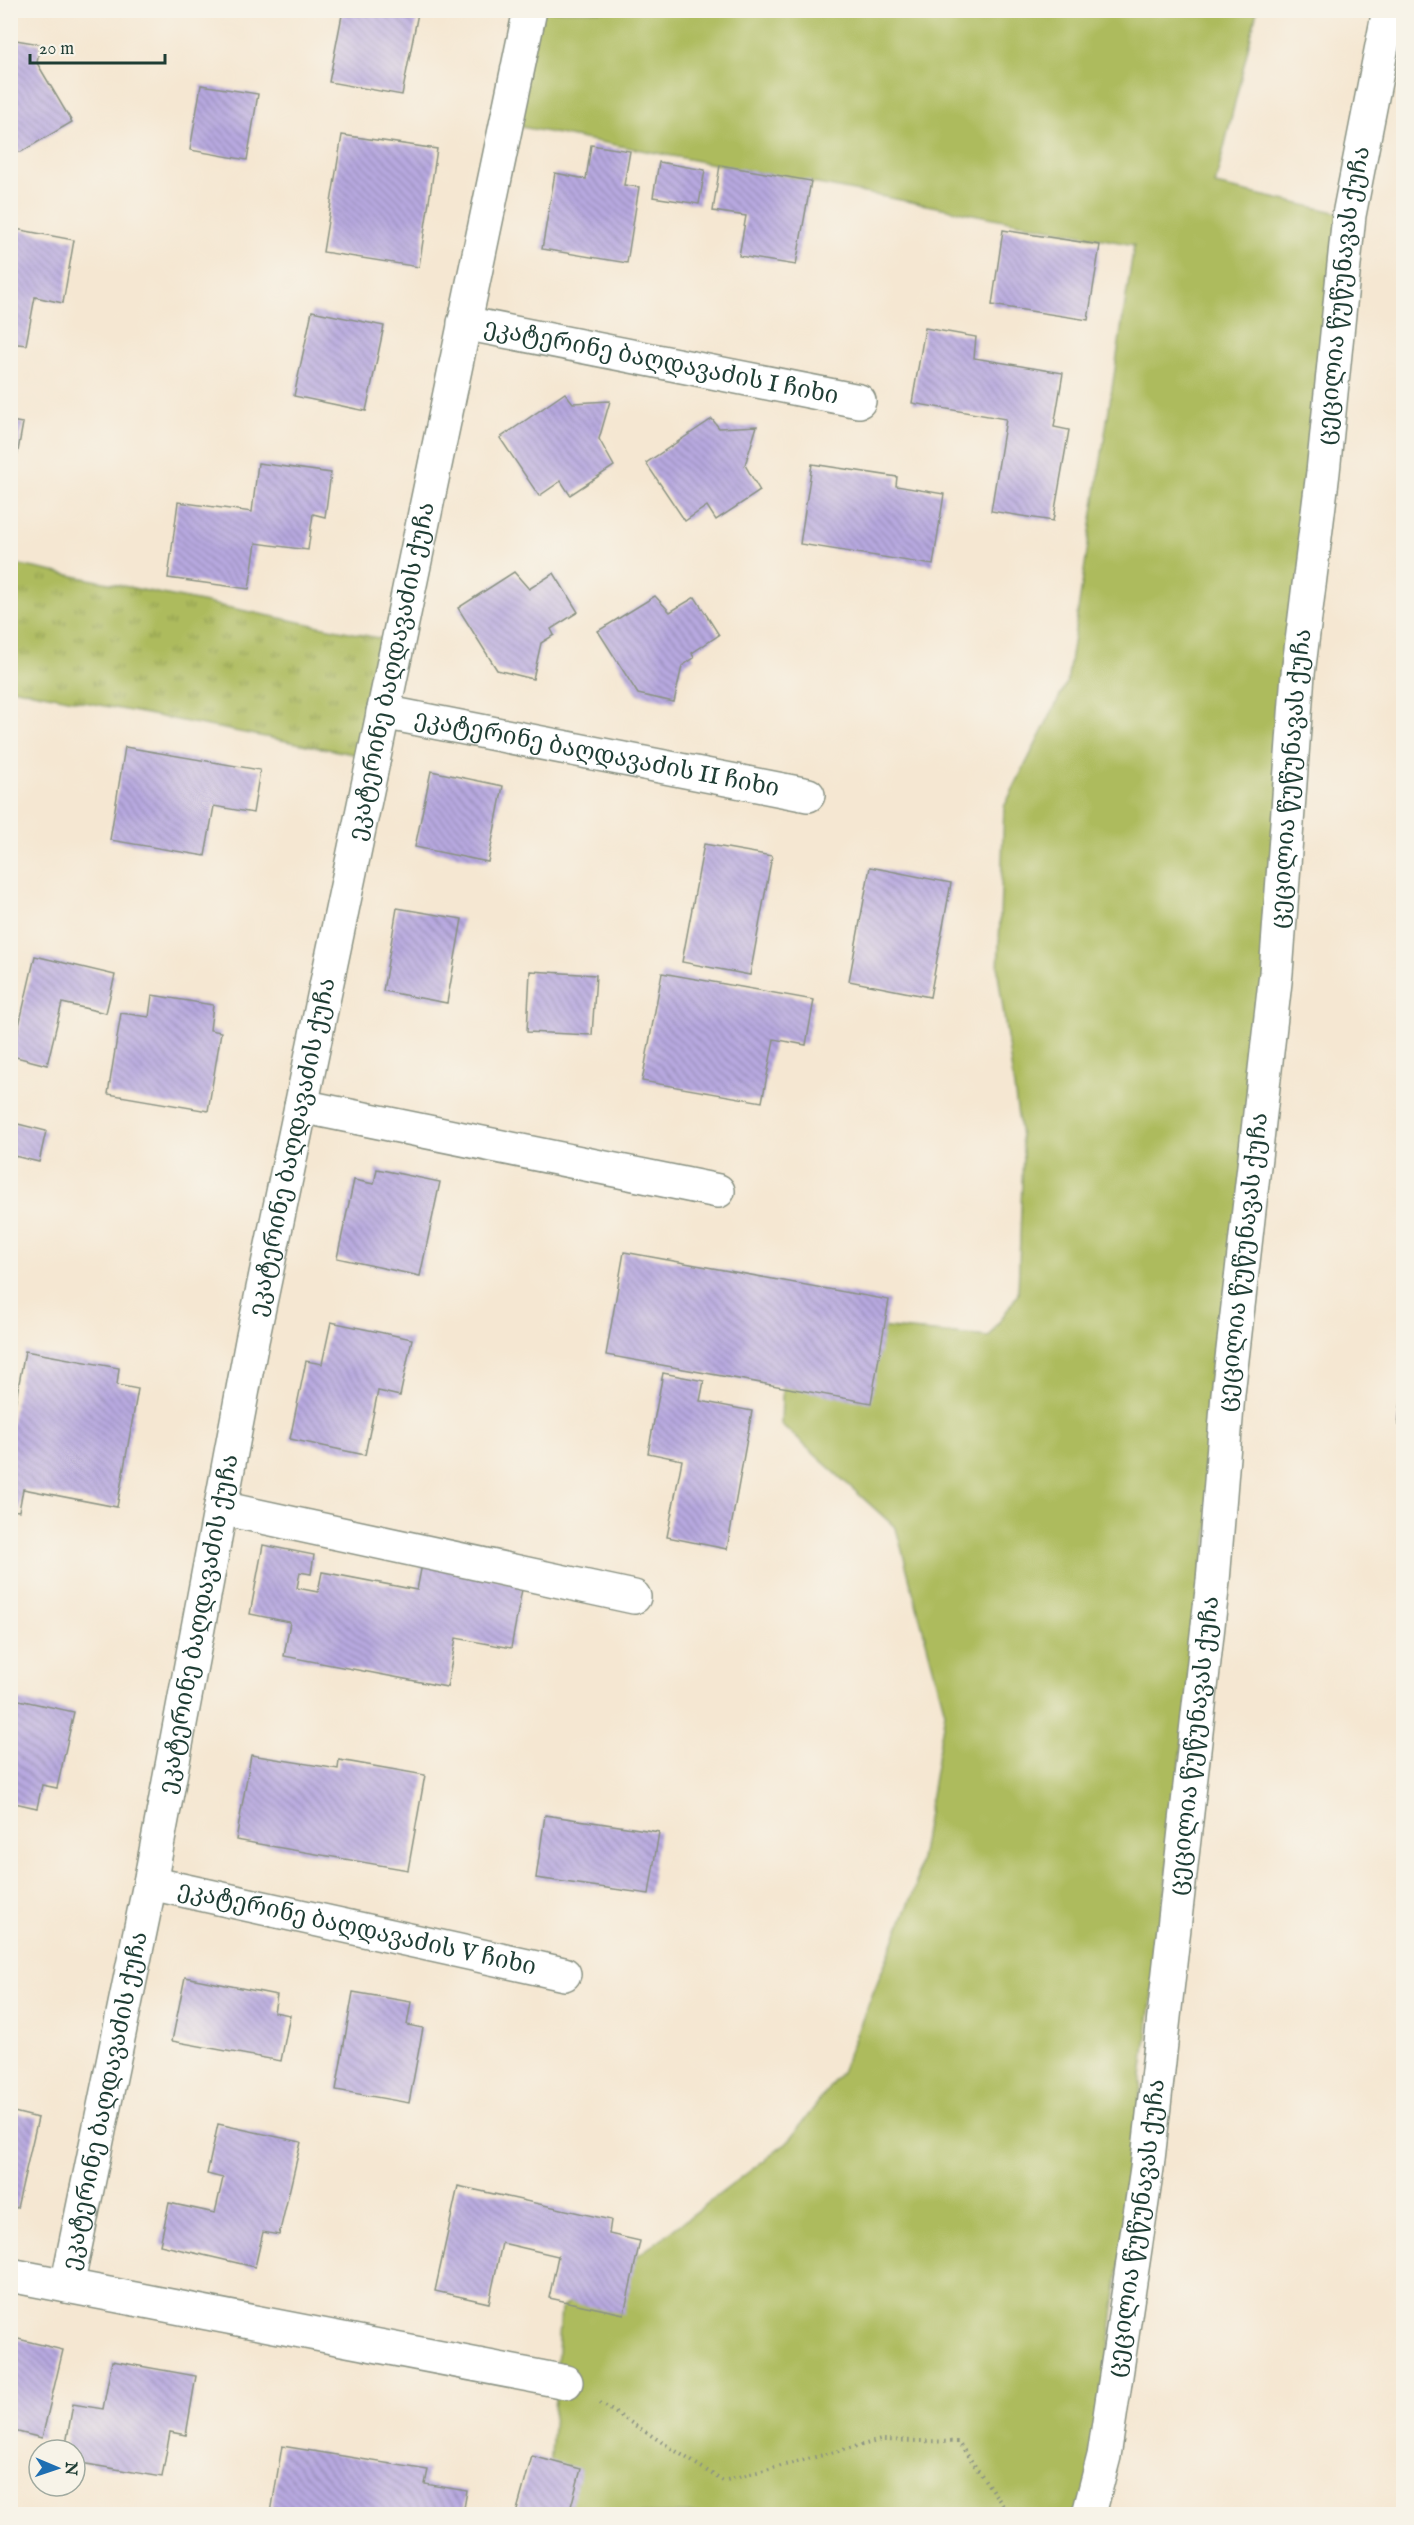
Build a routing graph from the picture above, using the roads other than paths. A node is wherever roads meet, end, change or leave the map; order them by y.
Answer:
1 (530, 10) edge
2 (1389, 10) edge
3 (464, 323) junction
4 (859, 401) dead end
5 (383, 712) junction
6 (808, 795) dead end
7 (301, 1106) junction
8 (718, 1191) dead end
9 (220, 1508) junction
10 (634, 1597) dead end
11 (150, 1883) junction
12 (564, 1974) dead end
13 (10, 2275) edge
14 (67, 2286) junction
15 (566, 2382) road end
16 (1089, 2514) edge

1 - 3 street, ეკატერინე ბაღდავაძის ქუჩა
2 - 16 street, ცეცილია წუწუნავას ქუჩა
3 - 4 street, ეკატერინე ბაღდავაძის I ჩიხი
3 - 5 street, ეკატერინე ბაღდავაძის ქუჩა
5 - 6 street, ეკატერინე ბაღდავაძის II ჩიხი
5 - 7 street, ეკატერინე ბაღდავაძის ქუჩა
7 - 8 street
7 - 9 street, ეკატერინე ბაღდავაძის ქუჩა
9 - 10 street
9 - 11 street, ეკატერინე ბაღდავაძის ქუჩა
11 - 12 street, ეკატერინე ბაღდავაძის V ჩიხი
11 - 14 street, ეკატერინე ბაღდავაძის ქუჩა
13 - 14 street
14 - 15 street

